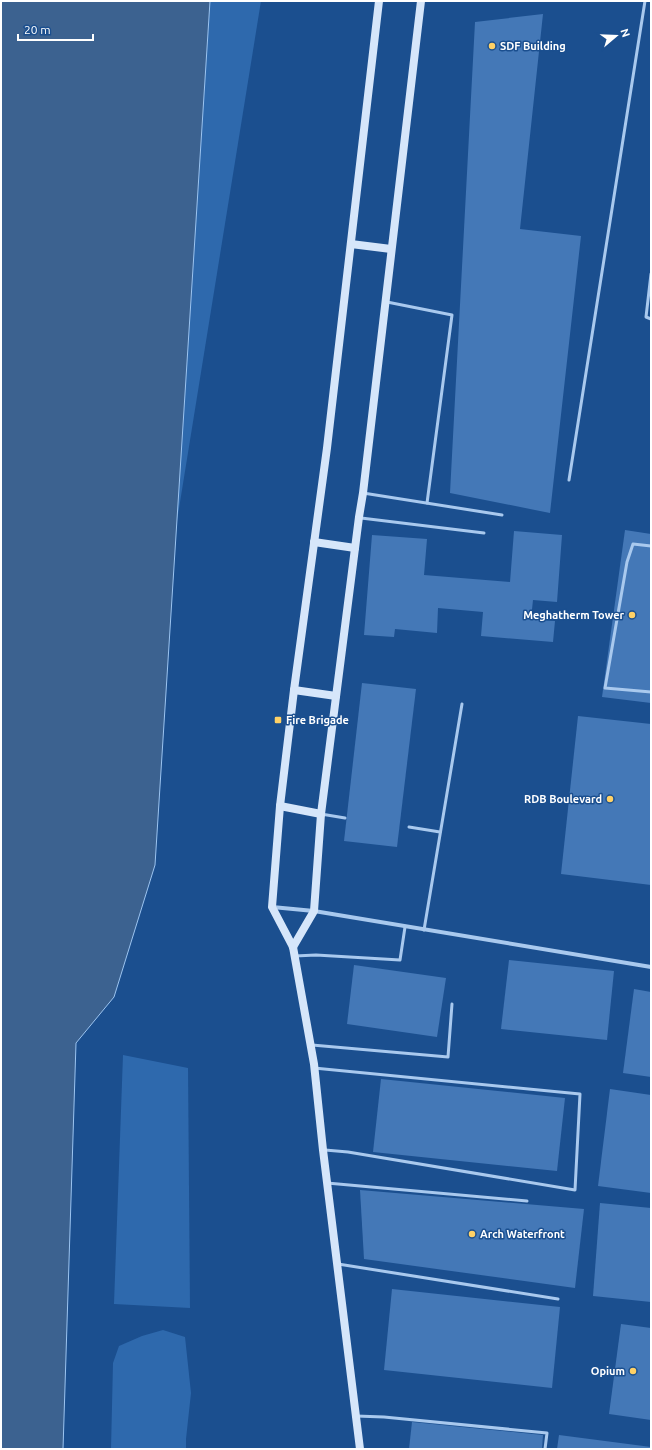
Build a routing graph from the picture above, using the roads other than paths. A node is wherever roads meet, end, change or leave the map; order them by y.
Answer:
1 (379, 1) edge
2 (421, 1) edge
3 (645, 1) edge
4 (351, 244) junction
5 (391, 249) junction
6 (651, 274) edge
7 (385, 302) junction
8 (651, 319) edge
9 (569, 480) dead end
10 (363, 493) junction
11 (427, 503) junction
12 (502, 515) dead end
13 (359, 517) junction
14 (484, 532) dead end
15 (314, 542) junction
16 (651, 546) edge
17 (355, 548) junction
18 (294, 690) junction
19 (651, 692) edge
20 (336, 696) junction
21 (462, 704) dead end
22 (280, 806) junction
23 (321, 814) junction
24 (345, 818) dead end
25 (409, 827) dead end
26 (440, 832) junction
27 (272, 907) junction
28 (314, 911) junction
29 (405, 927) junction
30 (424, 930) junction
31 (293, 947) junction
32 (294, 956) junction
33 (651, 967) edge
34 (452, 1004) dead end
35 (310, 1045) junction
36 (314, 1068) junction
37 (323, 1150) junction
38 (327, 1184) junction
39 (527, 1201) dead end
40 (338, 1264) junction
41 (558, 1299) dead end
42 (356, 1416) junction
43 (360, 1449) edge
44 (546, 1449) edge

1 - 4 street
2 - 5 street
3 - 9 lane
4 - 5 street
4 - 15 street
5 - 7 street
6 - 8 lane
7 - 10 street
7 - 11 lane
10 - 11 lane
10 - 13 street
11 - 12 lane
13 - 14 lane
13 - 17 street
15 - 17 street
15 - 18 street
16 - 19 lane
17 - 20 street
18 - 20 street
18 - 22 street
20 - 23 street
21 - 26 lane
22 - 23 street
22 - 27 street
23 - 24 lane
23 - 28 street
25 - 26 lane
26 - 30 lane
27 - 28 street
27 - 31 street
28 - 29 street
28 - 31 street
29 - 30 street
29 - 32 lane
30 - 33 street
31 - 32 street
32 - 35 street
34 - 35 lane
35 - 36 street
36 - 37 street
36 - 37 lane
37 - 38 street
38 - 39 lane
38 - 40 street
40 - 41 lane
40 - 42 street
42 - 43 street
42 - 44 lane

